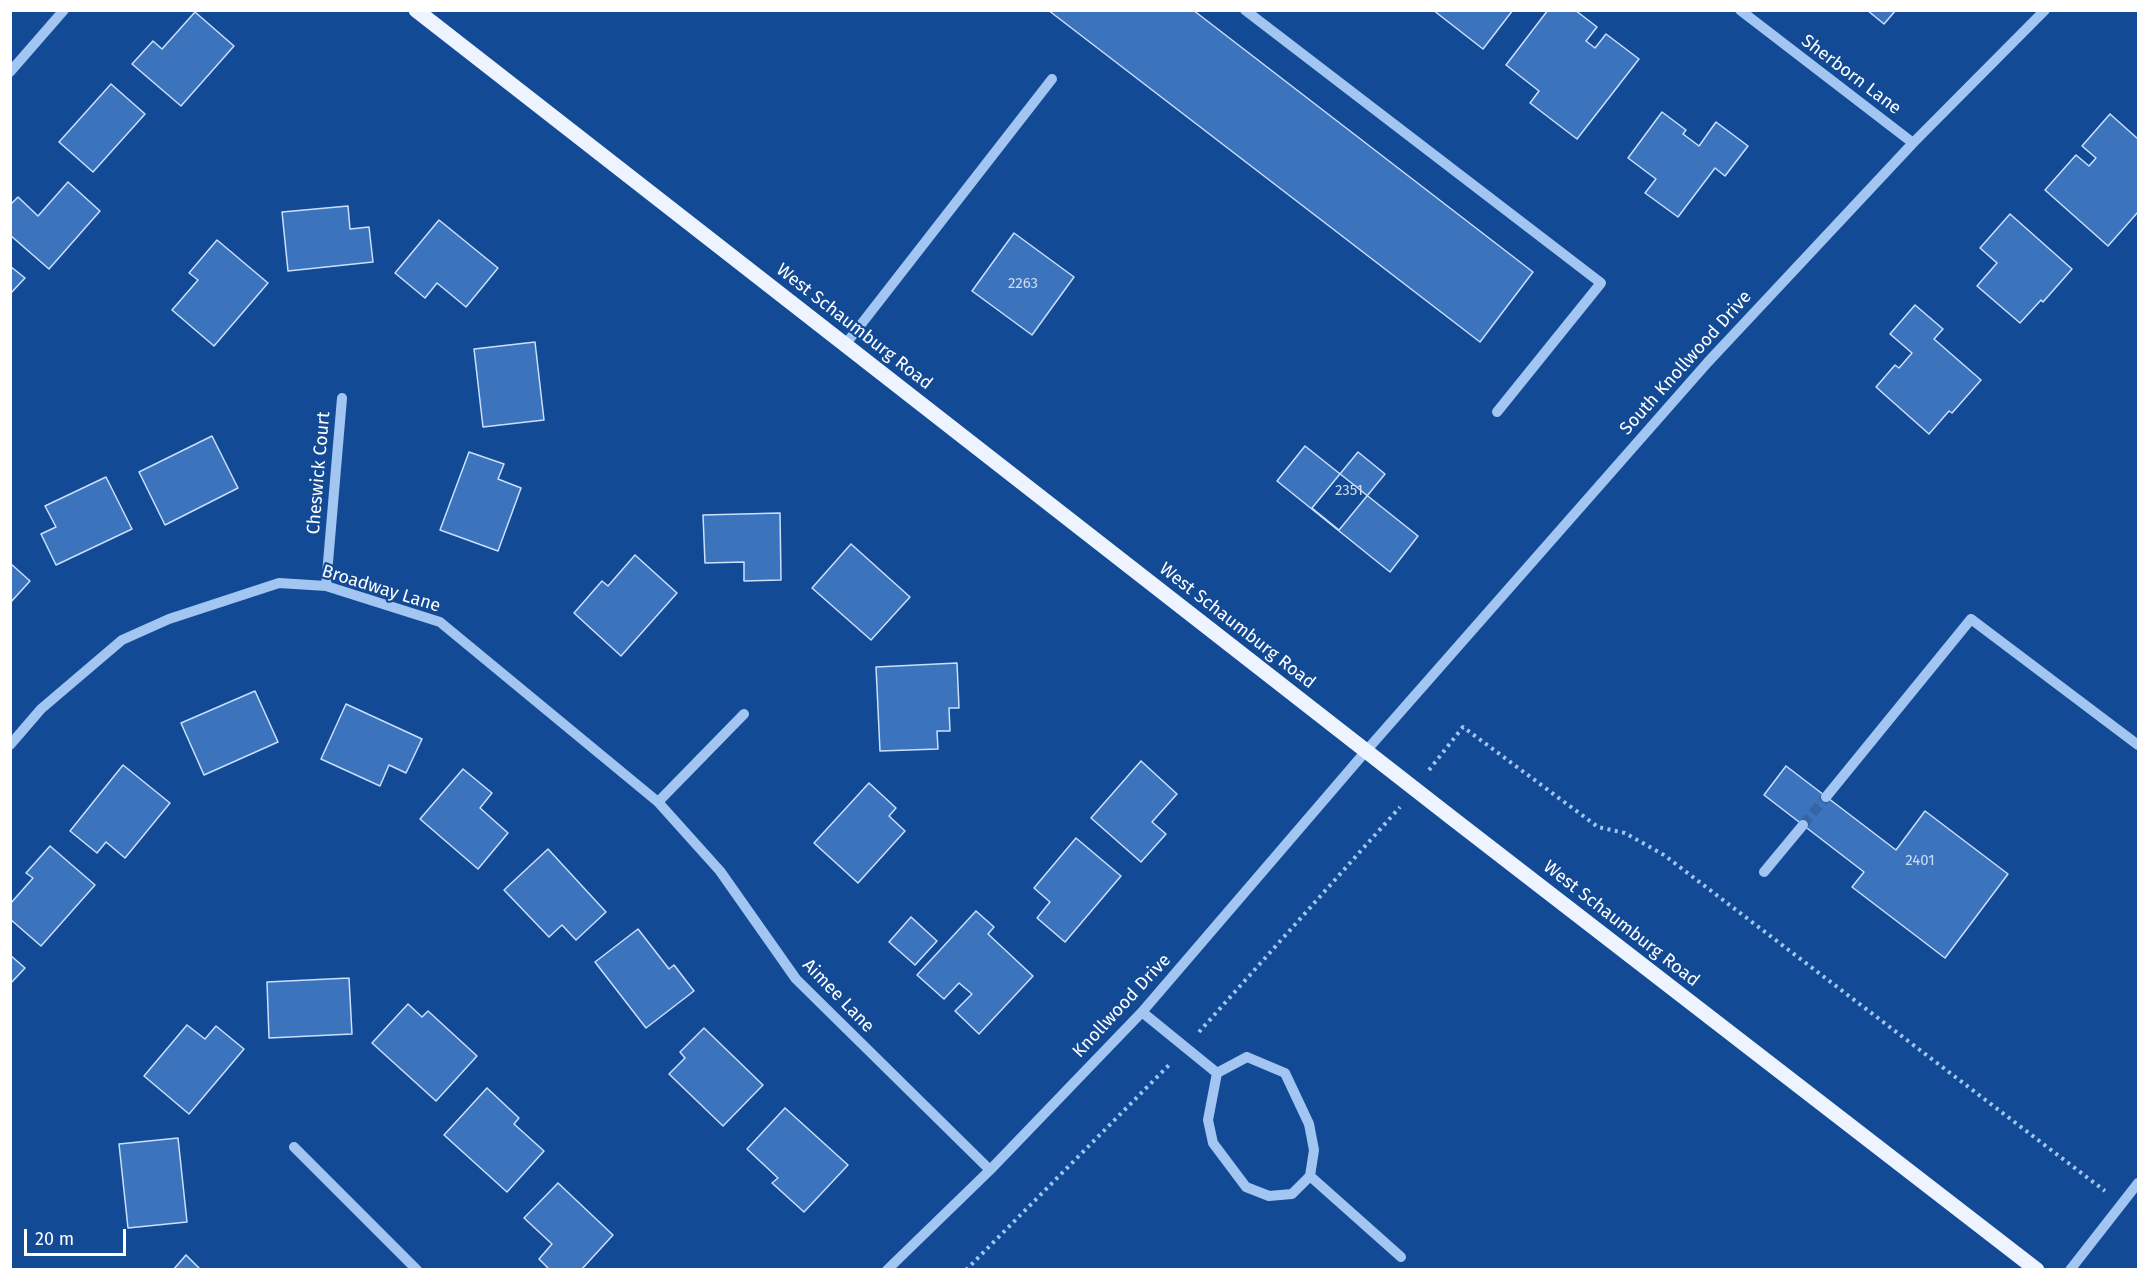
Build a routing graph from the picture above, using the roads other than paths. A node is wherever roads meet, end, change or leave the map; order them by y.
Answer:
1 (64, 10) edge
2 (416, 10) edge
3 (1245, 10) edge
4 (1740, 10) edge
5 (2045, 10) edge
6 (10, 72) edge
7 (1052, 79) dead end
8 (1913, 143) junction
9 (844, 345) junction
10 (342, 398) dead end
11 (1497, 412) dead end
12 (326, 586) junction
13 (744, 714) dead end
14 (10, 745) edge
15 (2139, 745) edge
16 (1366, 751) junction
17 (1826, 797) tunnel mouth
18 (658, 802) junction
19 (1803, 825) tunnel mouth
20 (1764, 872) dead end
21 (1142, 1012) junction
22 (1217, 1073) junction
23 (294, 1147) dead end
24 (990, 1170) junction
25 (1310, 1176) junction
26 (2139, 1183) edge
27 (1401, 1257) dead end
28 (417, 1269) edge
29 (887, 1269) edge
30 (2037, 1269) edge
31 (2070, 1269) edge

1 - 6 street
2 - 9 main road, West Schaumburg Road
3 - 11 street
4 - 8 street, Sherborn Lane
5 - 8 street, South Knollwood Drive
7 - 9 street
8 - 16 street, South Knollwood Drive
9 - 16 main road, West Schaumburg Road
10 - 12 street, Cheswick Court
12 - 14 street, Broadway Lane
12 - 18 street, Broadway Lane
13 - 18 street
15 - 17 street
16 - 21 street, Knollwood Drive
16 - 30 main road, West Schaumburg Road
18 - 24 street, Aimee Lane
19 - 20 street
21 - 22 street
21 - 24 street, Knollwood Drive
22 - 25 street
22 - 25 street
23 - 28 street
24 - 29 street, Knollwood Drive
25 - 27 street
26 - 31 street

